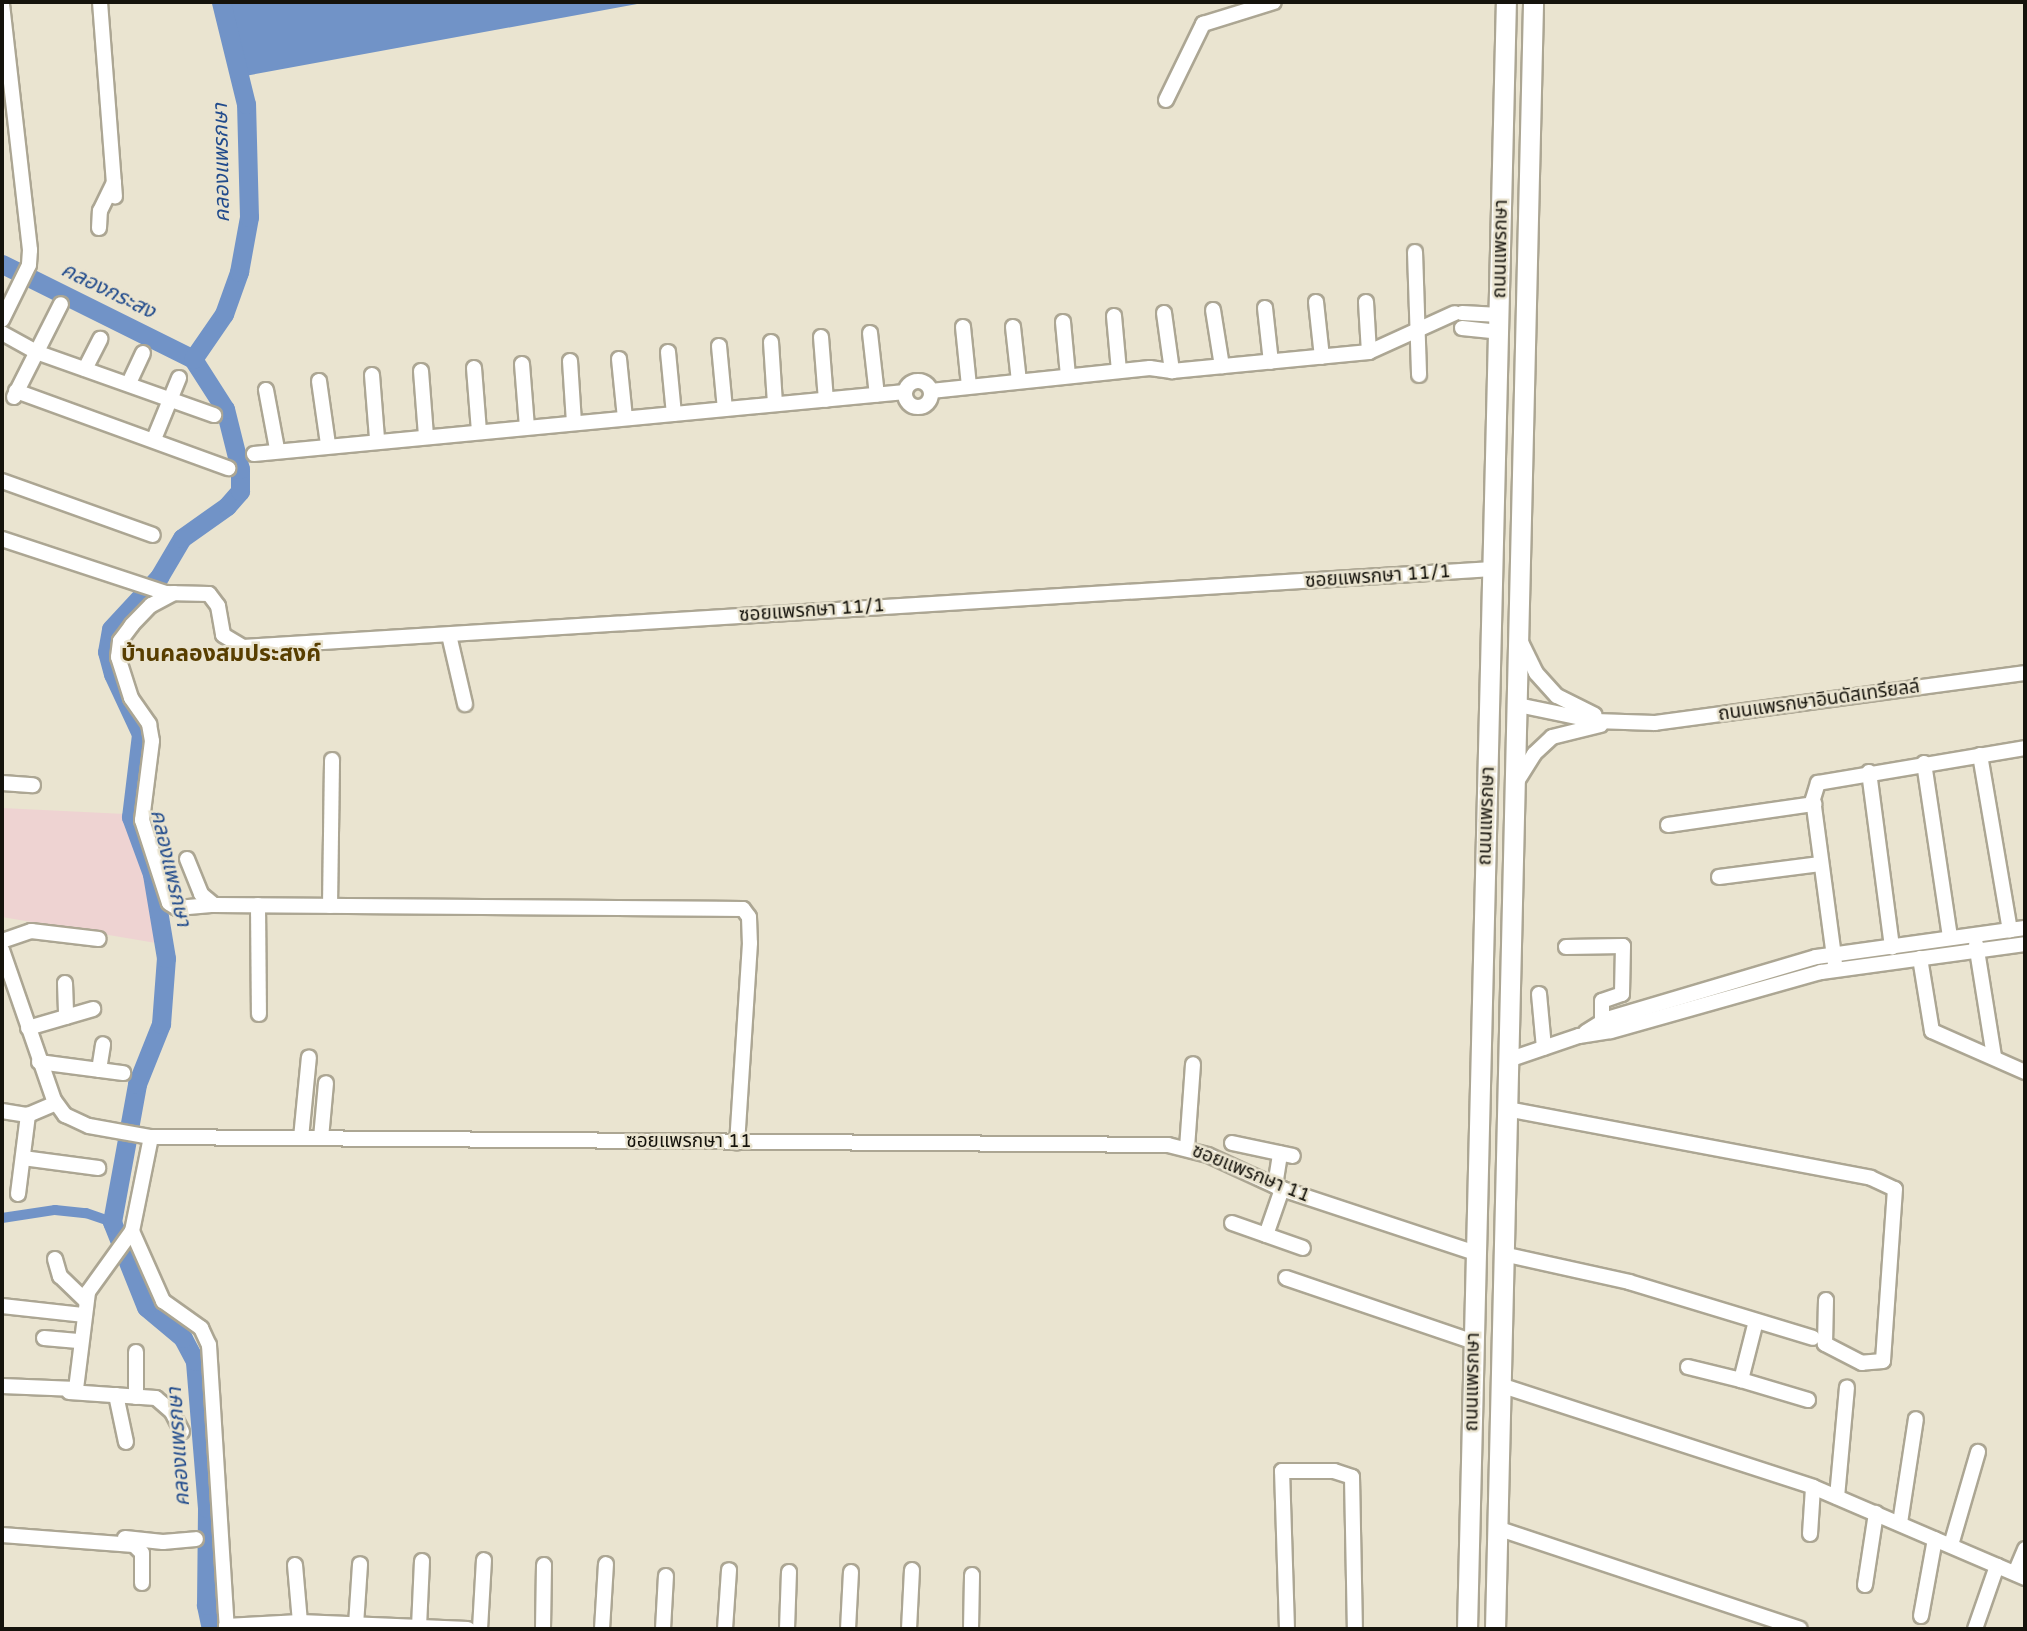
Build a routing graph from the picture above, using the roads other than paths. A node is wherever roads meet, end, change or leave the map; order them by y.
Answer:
1 (100, 2) edge
2 (1274, 2) edge
3 (1506, 2) edge
4 (1533, 2) edge
5 (2, 4) edge
6 (1504, 95) junction
7 (1532, 95) junction
8 (1166, 100) dead end
9 (99, 228) dead end
10 (1415, 252) dead end
11 (1316, 302) dead end
12 (1366, 302) dead end
13 (61, 304) dead end
14 (1265, 308) dead end
15 (1213, 310) dead end
16 (1164, 313) dead end
17 (1114, 316) dead end
18 (2, 320) edge
19 (1063, 322) dead end
20 (1499, 323) junction
21 (963, 327) dead end
22 (1013, 327) dead end
23 (1419, 330) junction
24 (2, 333) edge
25 (870, 333) dead end
26 (821, 337) dead end
27 (100, 339) dead end
28 (771, 342) dead end
29 (719, 346) dead end
30 (36, 352) junction
31 (668, 352) dead end
32 (1369, 352) junction
33 (143, 353) dead end
34 (1322, 357) junction
35 (619, 359) dead end
36 (569, 361) dead end
37 (1271, 362) junction
38 (522, 364) dead end
39 (1222, 366) junction
40 (474, 368) dead end
41 (85, 369) junction
42 (421, 371) dead end
43 (1119, 371) junction
44 (1172, 371) junction
45 (372, 375) dead end
46 (1419, 375) dead end
47 (1068, 376) junction
48 (179, 378) dead end
49 (319, 381) dead end
50 (1019, 381) junction
51 (130, 383) junction
52 (970, 386) junction
53 (266, 390) dead end
54 (877, 395) junction
55 (171, 397) junction
56 (827, 400) junction
57 (775, 404) junction
58 (725, 409) junction
59 (674, 414) junction
60 (214, 415) dead end
61 (625, 418) junction
62 (575, 423) junction
63 (527, 427) junction
64 (479, 431) junction
65 (426, 436) junction
66 (155, 439) junction
67 (377, 439) junction
68 (328, 444) junction
69 (277, 449) junction
70 (254, 454) dead end
71 (228, 468) dead end
72 (2, 481) edge
73 (153, 535) dead end
74 (2, 539) edge
75 (1493, 569) junction
76 (170, 593) junction
77 (449, 635) junction
78 (1520, 640) junction
79 (2025, 673) edge
80 (465, 704) dead end
81 (1518, 705) junction
82 (1612, 723) junction
83 (2025, 748) edge
84 (1980, 755) junction
85 (332, 760) dead end
86 (1924, 763) junction
87 (1869, 772) junction
88 (2, 783) edge
89 (1516, 783) junction
90 (33, 785) dead end
91 (1814, 804) junction
92 (1668, 825) dead end
93 (187, 859) dead end
94 (1820, 864) junction
95 (1718, 877) dead end
96 (214, 905) junction
97 (258, 905) junction
98 (330, 906) junction
99 (2025, 928) edge
100 (2010, 930) junction
101 (1950, 938) junction
102 (99, 939) dead end
103 (2, 942) edge
104 (1975, 943) junction
105 (2025, 943) edge
106 (1566, 947) dead end
107 (1892, 947) junction
108 (2, 950) edge
109 (1920, 958) junction
110 (1835, 962) junction
111 (65, 983) dead end
112 (1725, 992) junction
113 (1539, 994) dead end
114 (93, 1009) dead end
115 (259, 1014) dead end
116 (66, 1017) junction
117 (1602, 1023) junction
118 (28, 1028) junction
119 (1579, 1036) junction
120 (103, 1044) dead end
121 (1544, 1048) junction
122 (309, 1057) dead end
123 (1994, 1057) junction
124 (1508, 1060) junction
125 (39, 1062) junction
126 (1193, 1064) dead end
127 (99, 1070) junction
128 (2025, 1072) edge
129 (123, 1073) dead end
130 (326, 1083) dead end
131 (56, 1103) junction
132 (1507, 1109) junction
133 (2, 1111) edge
134 (28, 1115) junction
135 (146, 1136) junction
136 (301, 1138) junction
137 (321, 1138) junction
138 (737, 1143) junction
139 (1232, 1143) dead end
140 (1187, 1148) junction
141 (23, 1158) junction
142 (98, 1168) dead end
143 (1279, 1187) junction
144 (18, 1194) dead end
145 (1232, 1223) dead end
146 (128, 1235) junction
147 (1266, 1235) junction
148 (1303, 1248) dead end
149 (1475, 1253) junction
150 (1503, 1254) junction
151 (55, 1259) dead end
152 (1286, 1278) dead end
153 (1826, 1300) dead end
154 (2, 1306) edge
155 (85, 1308) junction
156 (1756, 1321) junction
157 (44, 1338) dead end
158 (1813, 1338) dead end
159 (81, 1341) junction
160 (1474, 1342) junction
161 (136, 1352) dead end
162 (1688, 1367) dead end
163 (1741, 1380) junction
164 (2, 1385) edge
165 (1500, 1385) junction
166 (1847, 1387) dead end
167 (69, 1392) junction
168 (116, 1395) junction
169 (136, 1397) junction
170 (1808, 1400) dead end
171 (1916, 1419) dead end
172 (182, 1432) dead end
173 (126, 1442) dead end
174 (1978, 1452) dead end
175 (1814, 1487) junction
176 (1837, 1497) junction
177 (1876, 1513) junction
178 (1900, 1524) junction
179 (1497, 1528) junction
180 (1810, 1534) dead end
181 (2, 1535) edge
182 (196, 1538) dead end
183 (1935, 1539) junction
184 (104, 1542) junction
185 (1951, 1545) junction
186 (2025, 1549) edge
187 (484, 1560) dead end
188 (422, 1561) dead end
189 (360, 1564) dead end
190 (606, 1564) dead end
191 (295, 1565) dead end
192 (544, 1565) dead end
193 (1997, 1566) junction
194 (729, 1570) dead end
195 (912, 1570) dead end
196 (851, 1572) dead end
197 (789, 1573) dead end
198 (972, 1575) dead end
199 (2020, 1575) edge
200 (666, 1576) dead end
201 (142, 1583) dead end
202 (1865, 1585) dead end
203 (1921, 1616) dead end
204 (300, 1622) junction
205 (356, 1625) junction
206 (419, 1627) junction
207 (227, 1628) edge
208 (468, 1629) edge
209 (480, 1629) edge
210 (543, 1629) edge
211 (602, 1629) edge
212 (663, 1629) edge
213 (725, 1629) edge
214 (787, 1629) edge
215 (848, 1629) edge
216 (909, 1629) edge
217 (971, 1629) edge
218 (1287, 1629) edge
219 (1355, 1629) edge
220 (1467, 1629) edge
221 (1495, 1629) edge
222 (1800, 1629) edge
223 (1975, 1629) edge

1 - 9 street
2 - 8 street
3 - 6 main road, ถนนแพรกษา
4 - 7 main road, ถนนแพรกษา
5 - 18 street
6 - 7 main road
6 - 20 main road, ถนนแพรกษา
7 - 78 main road, ถนนแพรกษา
10 - 23 street
11 - 34 street
12 - 32 street
13 - 30 street
14 - 37 street
15 - 39 street
16 - 44 street
17 - 43 street
19 - 47 street
20 - 23 street
20 - 75 main road, ถนนแพรกษา
21 - 52 street
22 - 50 street
23 - 32 street
23 - 46 street
24 - 30 street
25 - 54 street
26 - 56 street
27 - 41 street
28 - 57 street
29 - 58 street
30 - 41 street
30 - 66 street
31 - 59 street
32 - 34 street
33 - 51 street
34 - 37 street
35 - 61 street
36 - 62 street
37 - 39 street
38 - 63 street
39 - 44 street
40 - 64 street
41 - 51 street
42 - 65 street
43 - 44 street
43 - 47 street
45 - 67 street
47 - 50 street
48 - 55 street
49 - 68 street
50 - 52 street
51 - 55 street
52 - 54 street
53 - 69 street
54 - 56 street
55 - 60 street
55 - 66 street
56 - 57 street
57 - 58 street
58 - 59 street
59 - 61 street
61 - 62 street
62 - 63 street
63 - 64 street
64 - 65 street
65 - 67 street
66 - 71 street
67 - 68 street
68 - 69 street
69 - 70 street
72 - 73 street
74 - 76 street
75 - 77 street, ซอยแพรกษา 11/1
75 - 149 main road, ถนนแพรกษา
76 - 77 street, ซอยแพรกษา 11/1
76 - 96 street
77 - 80 street
78 - 81 main road, ถนนแพรกษา
78 - 82 street, ถนนแพรกษาอินดัสเทรียลล์
79 - 82 street, ถนนแพรกษาอินดัสเทรียลล์
81 - 82 street, ถนนแพรกษาอินดัสเทรียลล์
81 - 89 main road, ถนนแพรกษา
82 - 89 street, ถนนแพรกษาอินดัสเทรียลล์
83 - 84 street
84 - 86 street
84 - 100 street
85 - 98 street
86 - 87 street
86 - 101 street
87 - 91 street
87 - 107 street
88 - 90 street
89 - 124 main road, ถนนแพรกษา
91 - 92 street
91 - 94 street
93 - 96 street
94 - 95 street
94 - 110 street
96 - 97 street
97 - 98 street
97 - 115 street
98 - 138 street
99 - 100 street
100 - 104 street
101 - 104 street
101 - 107 street
102 - 103 street
104 - 105 street
104 - 109 street
104 - 123 street
106 - 117 street
107 - 110 street
108 - 118 street
109 - 110 street
109 - 123 street
110 - 112 street
111 - 116 street
112 - 117 street
112 - 119 street
113 - 121 street
114 - 116 street
116 - 118 street
117 - 119 street
118 - 125 street
119 - 121 street
120 - 127 street
121 - 124 street
122 - 136 street
123 - 128 street
124 - 132 main road, ถนนแพรกษา
125 - 127 street
125 - 131 street
126 - 140 street
127 - 129 street
130 - 137 street
131 - 134 street
131 - 135 street, ซอยแพรกษา 11
132 - 150 main road, ถนนแพรกษา
132 - 153 street
133 - 134 street
134 - 141 street
135 - 136 street, ซอยแพรกษา 11
135 - 146 street
136 - 137 street, ซอยแพรกษา 11
137 - 138 street, ซอยแพรกษา 11
138 - 140 street, ซอยแพรกษา 11
139 - 143 street
140 - 143 street, ซอยแพรกษา 11
141 - 142 street
141 - 144 street
143 - 147 street
143 - 149 street, ซอยแพรกษา 11
145 - 147 street
146 - 155 street
146 - 207 street
147 - 148 street
149 - 160 main road, ถนนแพรกษา
150 - 156 street
150 - 165 main road, ถนนแพรกษา
151 - 155 street
152 - 160 street
154 - 155 street
155 - 159 street
156 - 158 street
156 - 163 street
157 - 159 street
159 - 167 street
160 - 220 main road, ถนนแพรกษา
161 - 169 street
162 - 163 street
163 - 170 street
164 - 167 street
165 - 175 street
165 - 179 main road, ถนนแพรกษา
166 - 176 street
167 - 168 street
168 - 169 street
168 - 173 street
169 - 172 street
171 - 178 street
174 - 185 street
175 - 176 street
175 - 180 street
176 - 177 street
177 - 178 street
177 - 202 street
178 - 183 street
179 - 221 main road, ถนนแพรกษา
179 - 222 street
181 - 184 street
182 - 184 street
183 - 185 street
183 - 203 street
184 - 201 street
185 - 193 street
186 - 199 street
187 - 209 street
188 - 206 street
189 - 205 street
190 - 211 street
191 - 204 street
192 - 210 street
193 - 199 street
193 - 223 street
194 - 213 street
195 - 216 street
196 - 215 street
197 - 214 street
198 - 217 street
200 - 212 street
204 - 205 street
204 - 207 street
205 - 206 street
206 - 208 street
218 - 219 street

